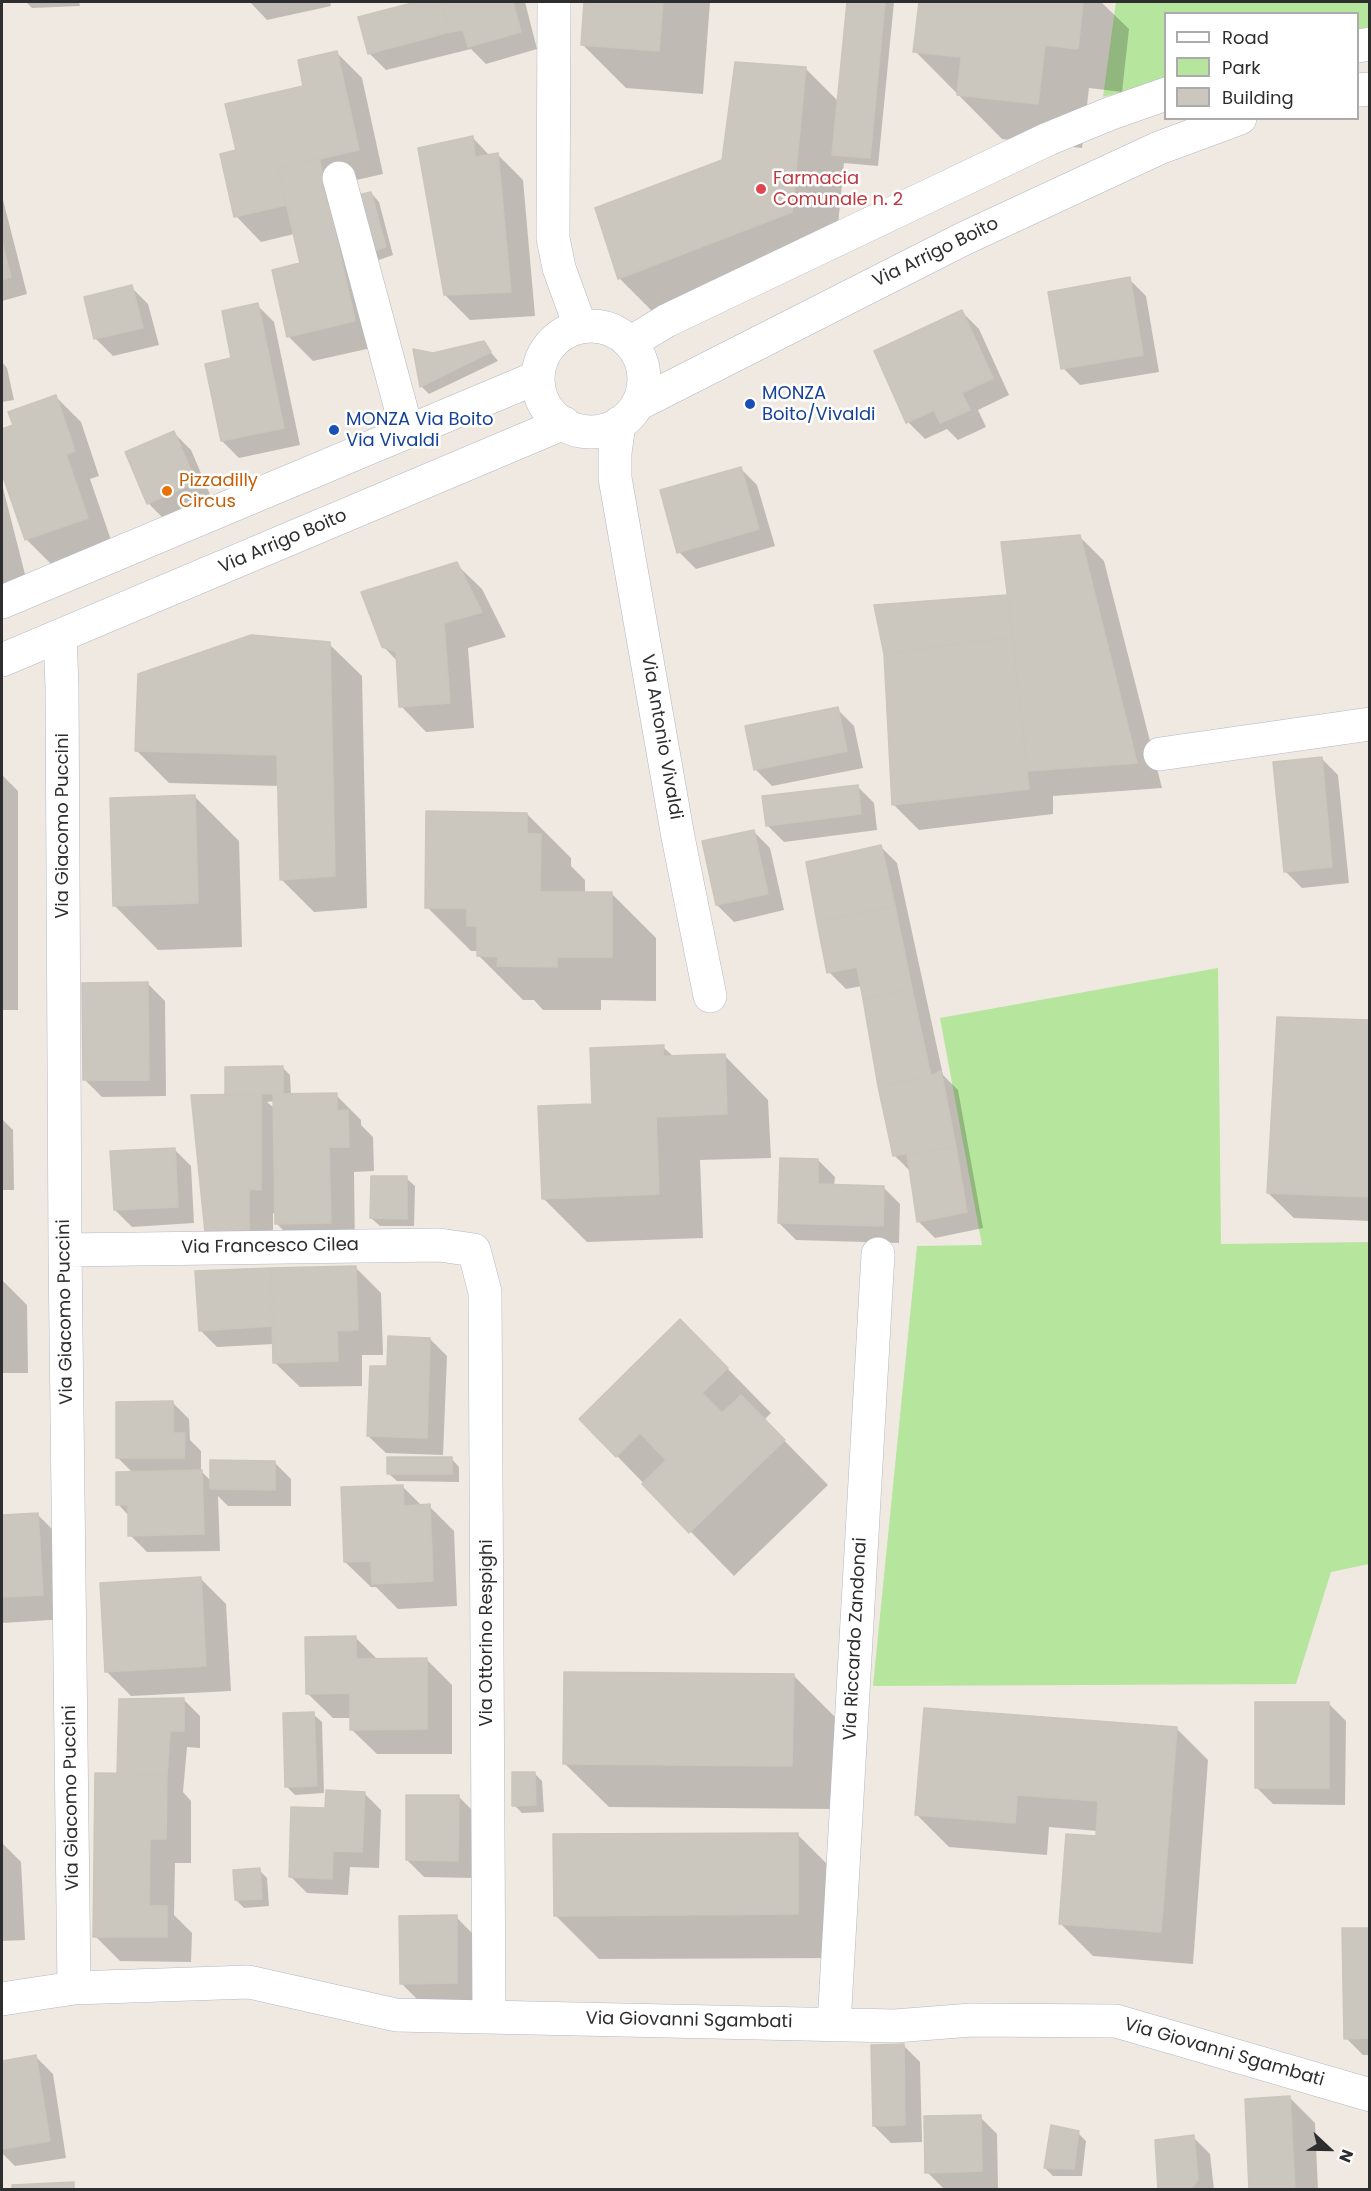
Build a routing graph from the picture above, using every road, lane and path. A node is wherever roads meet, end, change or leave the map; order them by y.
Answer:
1 (554, 2) edge
2 (1164, 95) edge
3 (1235, 120) edge
4 (339, 178) dead end
5 (580, 326) junction
6 (630, 343) junction
7 (538, 377) junction
8 (629, 413) junction
9 (575, 428) junction
10 (408, 431) junction
11 (615, 478) junction
12 (2, 602) edge
13 (60, 636) junction
14 (2, 660) edge
15 (1370, 724) edge
16 (1160, 754) dead end
17 (710, 996) dead end
18 (65, 1250) junction
19 (474, 1251) joint
20 (878, 1254) dead end
21 (74, 1988) junction
22 (2, 1999) edge
23 (489, 2016) junction
24 (834, 2025) junction
25 (1370, 2095) edge

1 - 5 street
2 - 6 street
3 - 8 street, Via Arrigo Boito
4 - 10 street
5 - 6 street
5 - 7 street
6 - 8 street
7 - 9 street
7 - 10 street
8 - 9 street
8 - 11 street, Via Antonio Vivaldi
9 - 11 street, Via Antonio Vivaldi
9 - 13 street, Via Arrigo Boito
10 - 12 street
11 - 17 street, Via Antonio Vivaldi
13 - 14 street, Via Arrigo Boito
13 - 18 street, Via Giacomo Puccini
15 - 16 street
18 - 19 street, Via Francesco Cilea
18 - 21 street, Via Giacomo Puccini
19 - 23 street, Via Ottorino Respighi
20 - 24 street, Via Riccardo Zandonai
21 - 22 street, Via Giovanni Sgambati
21 - 23 street, Via Giovanni Sgambati
23 - 24 street, Via Giovanni Sgambati
24 - 25 street, Via Giovanni Sgambati

